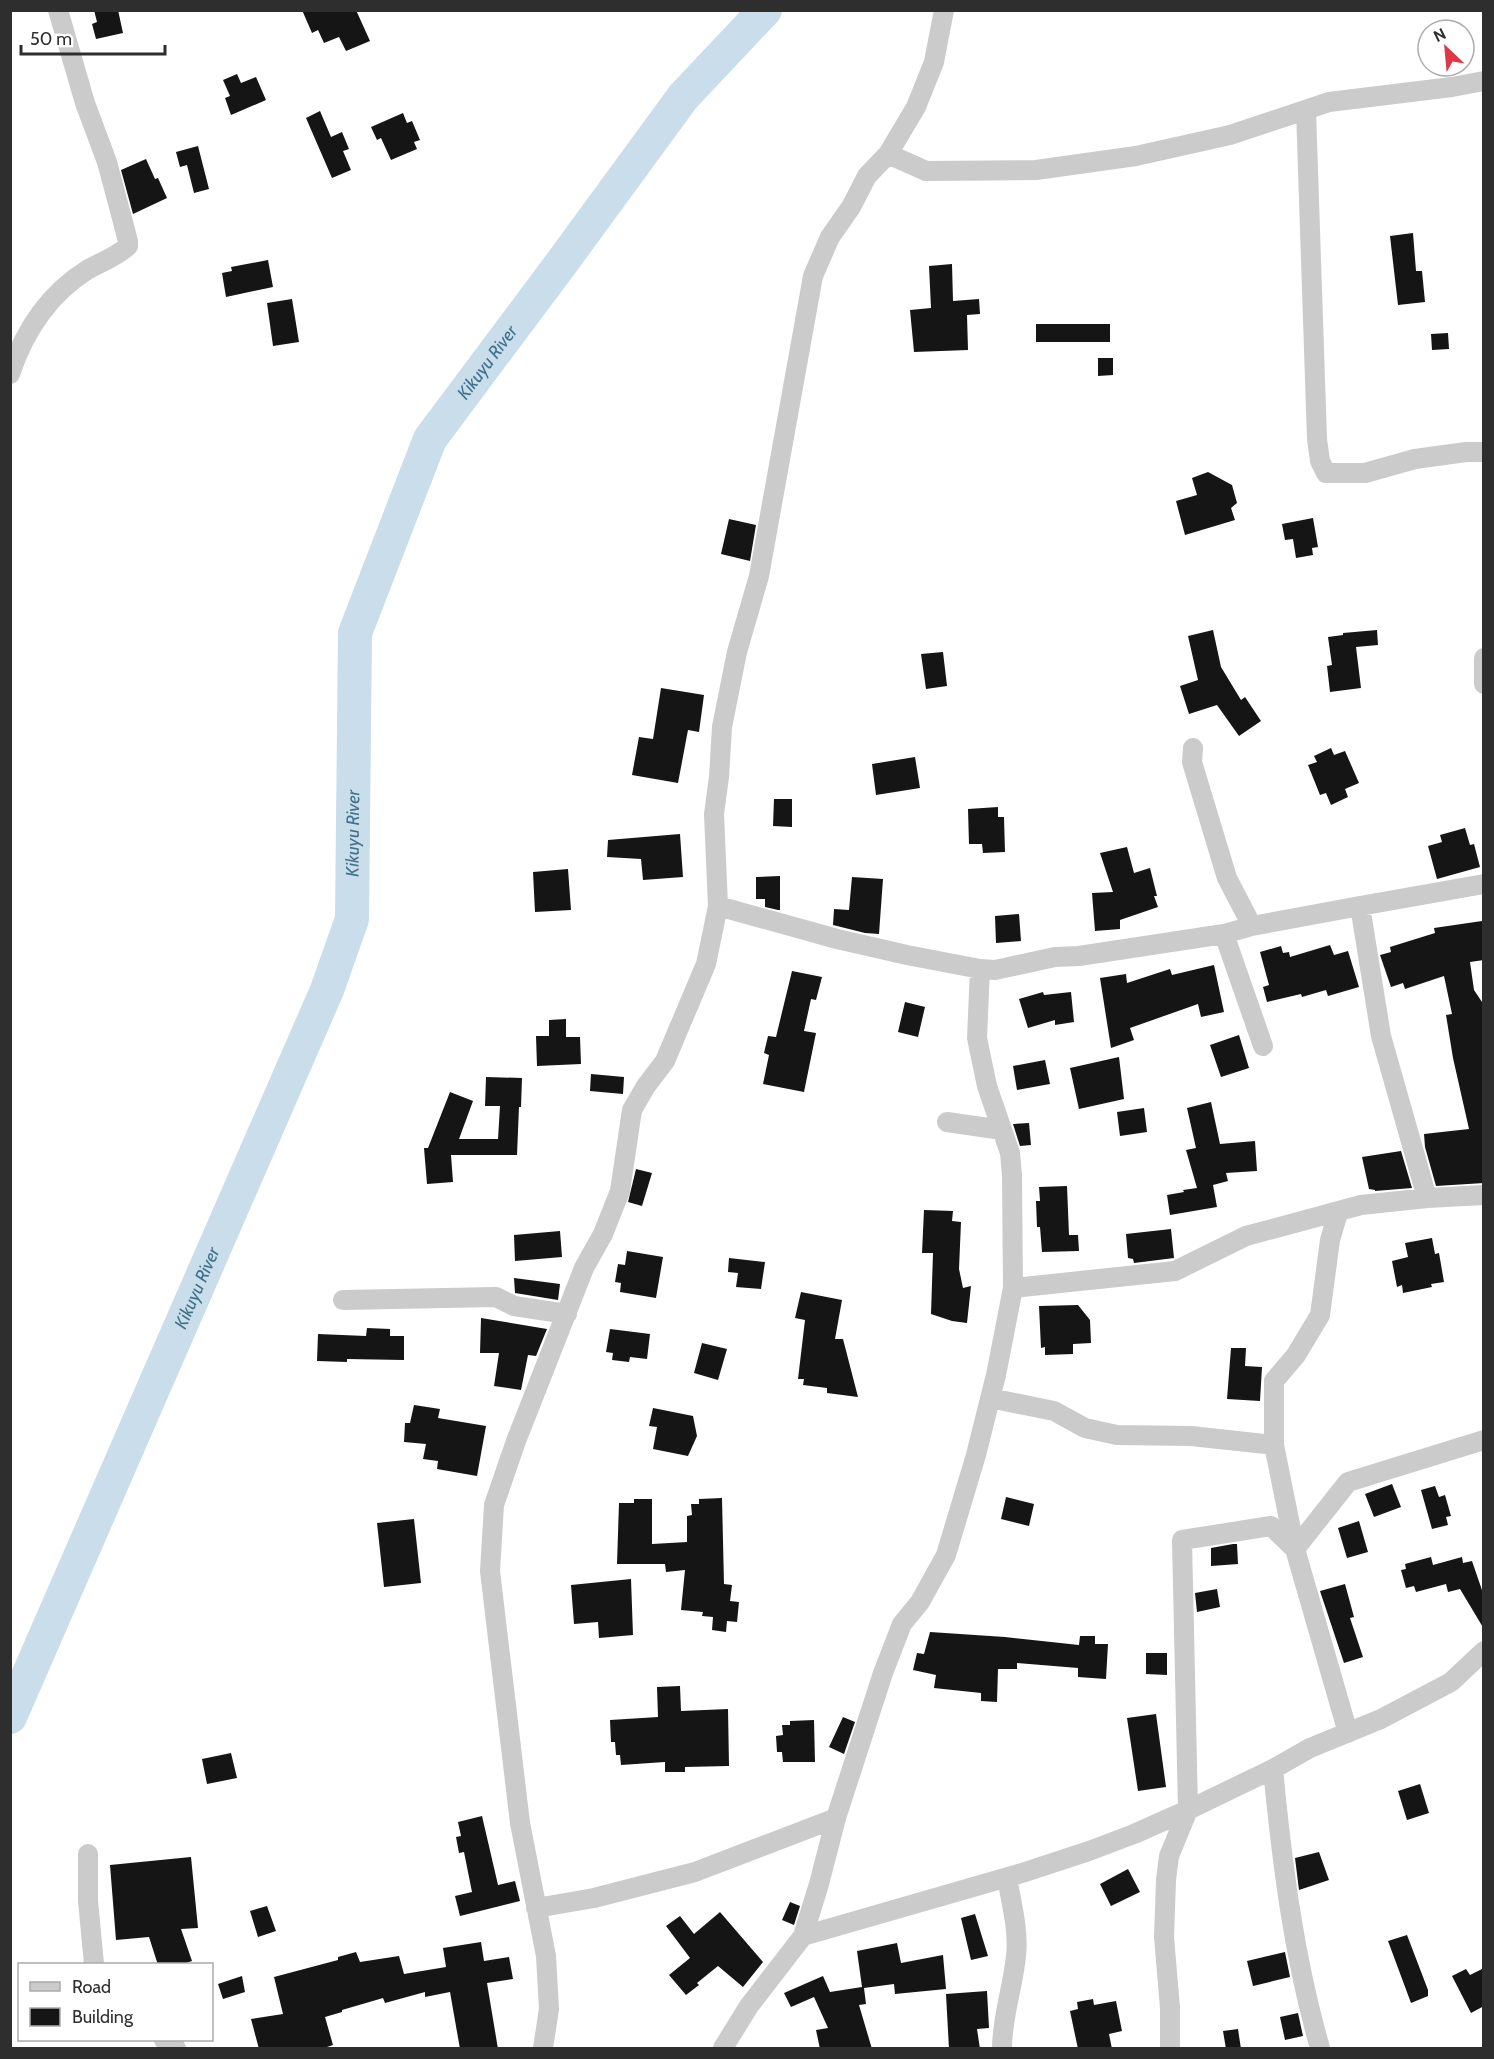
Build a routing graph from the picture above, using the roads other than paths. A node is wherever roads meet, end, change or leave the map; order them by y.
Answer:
1 (58, 10) edge
2 (944, 10) edge
3 (1484, 81) edge
4 (1306, 110) junction
5 (888, 154) junction
6 (10, 374) edge
7 (1484, 452) edge
8 (1484, 658) edge
9 (1484, 684) edge
10 (1193, 748) dead end
11 (1484, 885) edge
12 (718, 906) junction
13 (1360, 906) junction
14 (1252, 926) junction
15 (1224, 934) junction
16 (980, 969) junction
17 (1263, 1046) dead end
18 (947, 1122) dead end
19 (1002, 1130) junction
20 (1484, 1195) edge
21 (1426, 1198) junction
22 (1338, 1213) junction
23 (1013, 1288) junction
24 (343, 1300) dead end
25 (567, 1314) junction
26 (990, 1398) junction
27 (1484, 1440) edge
28 (1274, 1445) junction
29 (1295, 1549) junction
30 (1484, 1651) edge
31 (1348, 1733) junction
32 (1273, 1769) junction
33 (1188, 1810) junction
34 (836, 1818) junction
35 (88, 1854) dead end
36 (1007, 1877) junction
37 (536, 1908) junction
38 (803, 1936) junction
39 (94, 1963) edge
40 (543, 2049) edge
41 (723, 2049) edge
42 (1002, 2049) edge
43 (1170, 2049) edge
44 (1320, 2049) edge

1 - 6 street
2 - 5 street
3 - 4 street
4 - 5 street
4 - 7 street
5 - 12 street
8 - 9 street
10 - 14 street
11 - 13 street
12 - 16 street
12 - 25 street
13 - 14 street
13 - 21 street
14 - 15 street
15 - 16 street
15 - 17 street
16 - 19 street
18 - 19 street
19 - 23 street
20 - 21 street
21 - 22 street
22 - 23 street
22 - 28 street
23 - 26 street
24 - 25 street
25 - 37 street
26 - 28 street
26 - 34 street
27 - 29 street
28 - 29 street
29 - 31 street
29 - 33 street
30 - 31 street
31 - 32 street
32 - 33 street
32 - 44 street
33 - 36 street
33 - 43 street
34 - 37 street
34 - 38 street
35 - 39 street
36 - 38 street
36 - 42 street
37 - 40 street
38 - 41 street

